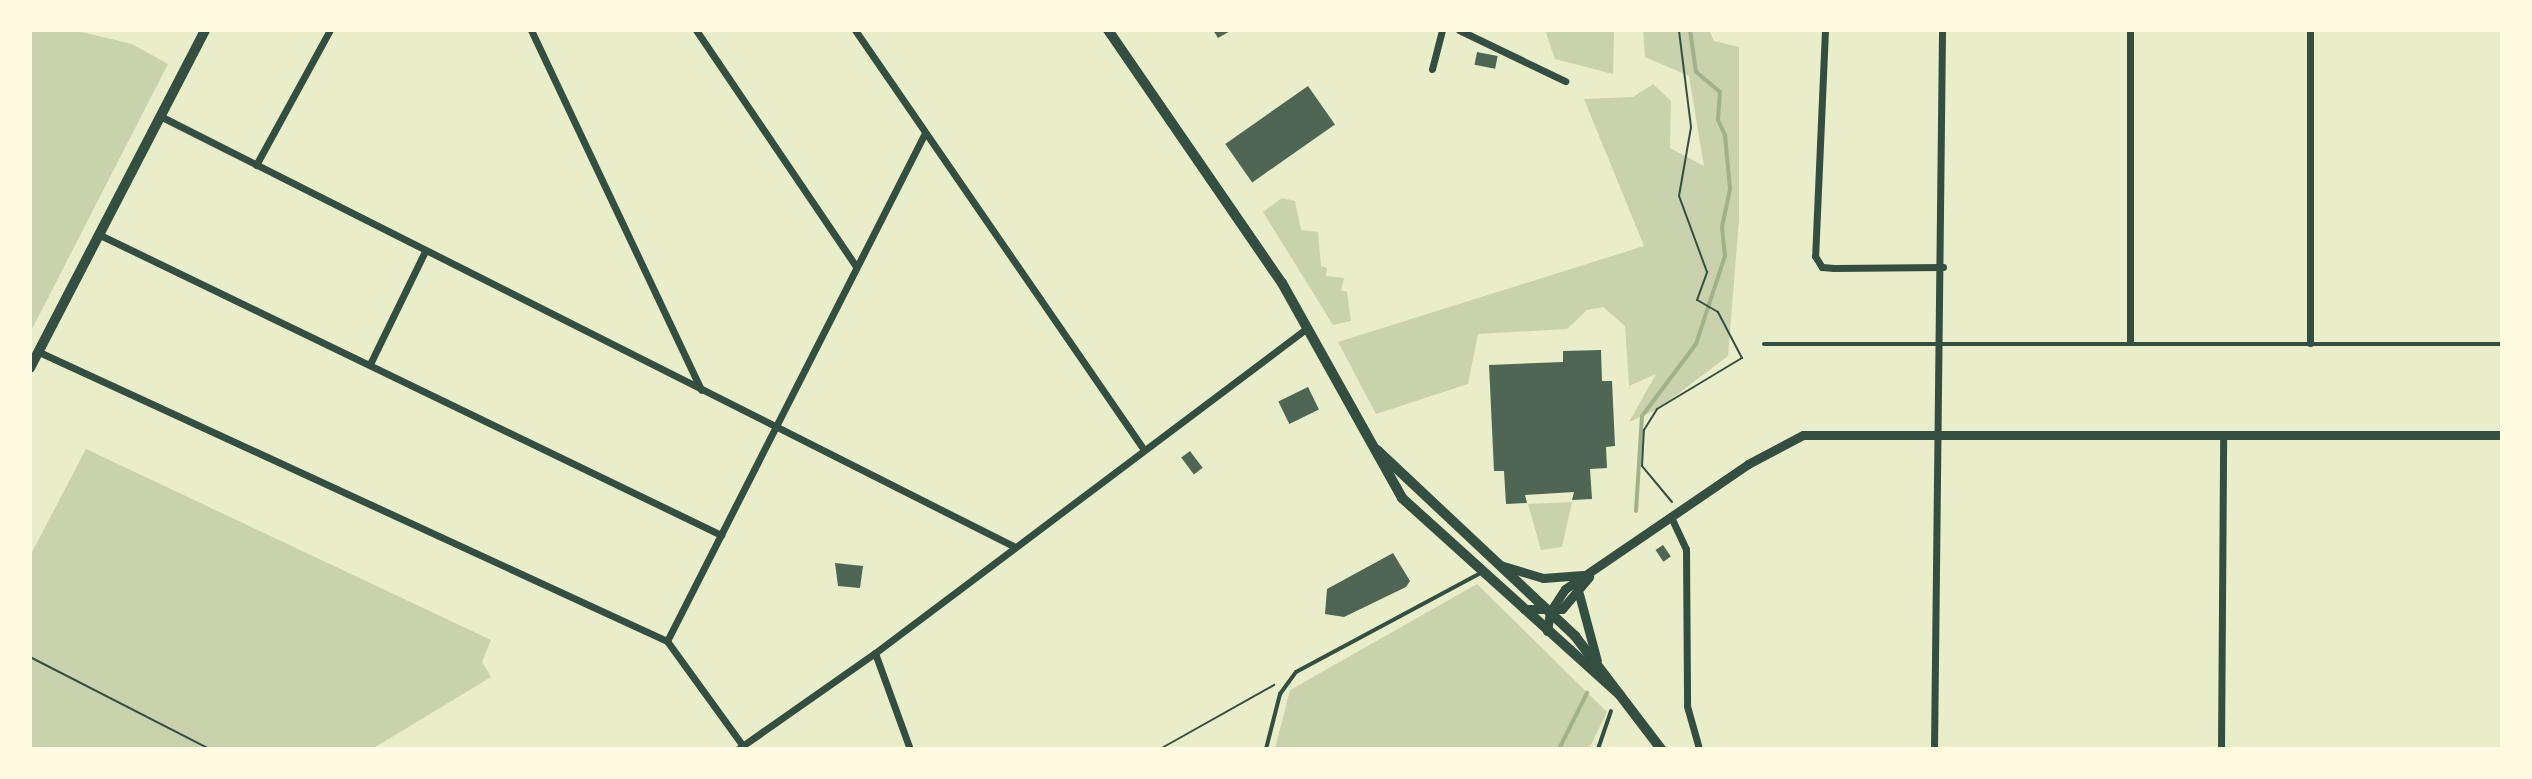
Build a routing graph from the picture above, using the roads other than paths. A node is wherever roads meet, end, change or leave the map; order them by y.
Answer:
1 (205, 30) edge
2 (330, 30) edge
3 (531, 30) edge
4 (696, 30) edge
5 (855, 30) edge
6 (1108, 30) edge
7 (1442, 30) edge
8 (1459, 30) edge
9 (1825, 30) edge
10 (1942, 30) edge
11 (2130, 30) edge
12 (2310, 30) edge
13 (1432, 69) dead end
14 (1565, 81) dead end
15 (162, 117) junction
16 (925, 133) junction
17 (256, 165) junction
18 (100, 235) junction
19 (425, 251) junction
20 (856, 266) junction
21 (1943, 267) junction
22 (1307, 328) junction
23 (1942, 342) junction
24 (2130, 342) junction
25 (2310, 343) junction
26 (1764, 344) dead end
27 (2502, 344) edge
28 (39, 352) junction
29 (370, 364) junction
30 (30, 368) edge
31 (701, 390) junction
32 (774, 427) junction
33 (2223, 434) junction
34 (1365, 435) junction
35 (1937, 435) junction
36 (2502, 435) edge
37 (1142, 447) junction
38 (1671, 517) junction
39 (721, 535) junction
40 (1013, 546) junction
41 (1499, 565) junction
42 (1481, 573) junction
43 (1590, 574) junction
44 (1579, 594) junction
45 (1522, 608) junction
46 (1550, 612) junction
47 (1547, 631) junction
48 (667, 641) junction
49 (875, 653) junction
50 (1597, 661) junction
51 (1620, 695) junction
52 (1611, 711) dead end
53 (1698, 745) dead end
54 (740, 748) edge
55 (910, 749) edge
56 (1266, 749) edge
57 (1598, 749) edge
58 (1661, 749) edge
59 (1934, 749) edge
60 (2221, 749) edge

1 - 15 main road
2 - 17 street
3 - 31 street
4 - 20 street
5 - 16 street
6 - 22 main road
7 - 13 street
8 - 14 street
9 - 21 street
10 - 21 street
11 - 24 street
12 - 25 street
15 - 17 street
15 - 18 main road
16 - 20 street
16 - 37 street
17 - 19 street
18 - 28 main road
18 - 29 street
19 - 29 street
19 - 31 street
20 - 32 street
21 - 23 street
22 - 34 main road
22 - 37 street
23 - 24 lane
23 - 26 lane
23 - 35 street
24 - 25 lane
25 - 27 lane
28 - 30 main road
28 - 48 street
29 - 39 street
31 - 32 street
32 - 39 street
32 - 40 street
33 - 35 street
33 - 36 street
33 - 60 street
34 - 41 main road
34 - 42 main road
35 - 38 street
35 - 59 street
37 - 40 street
38 - 43 street
38 - 53 street
39 - 48 street
40 - 49 street
41 - 43 street
41 - 46 main road
42 - 45 main road
42 - 56 lane
43 - 44 street
43 - 46 street
44 - 46 street
44 - 50 street
45 - 46 street
45 - 47 main road
46 - 47 street
46 - 50 main road
47 - 51 main road
48 - 54 street
49 - 54 street
49 - 55 street
50 - 51 main road
51 - 58 main road
52 - 57 lane

